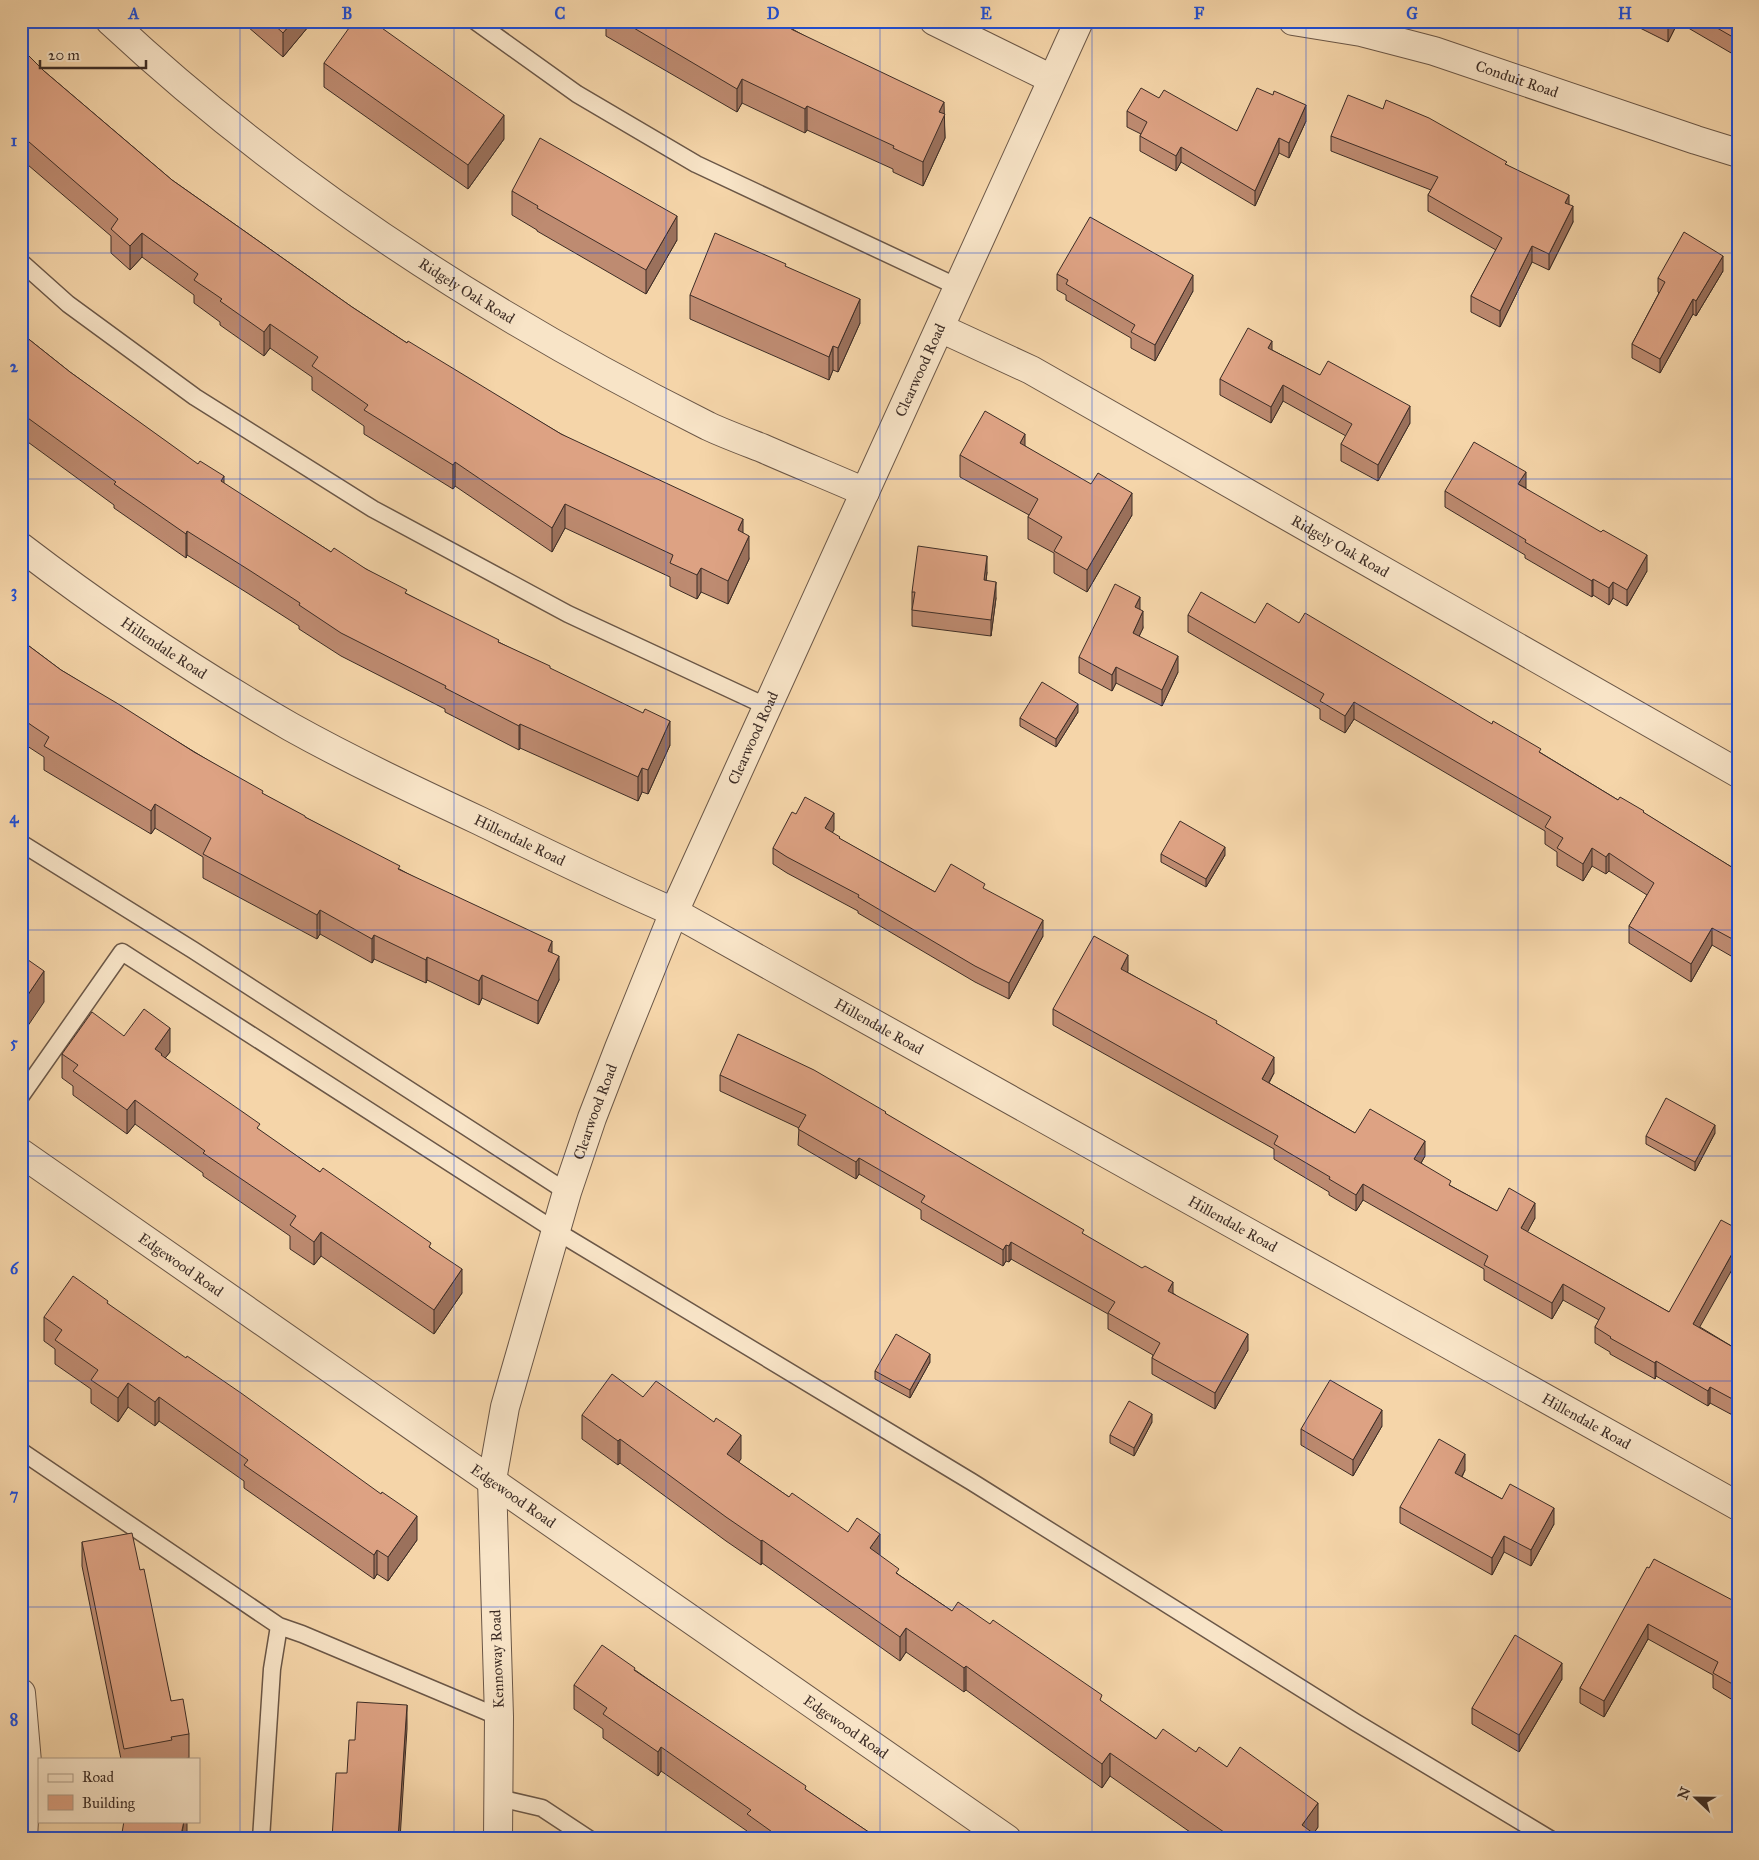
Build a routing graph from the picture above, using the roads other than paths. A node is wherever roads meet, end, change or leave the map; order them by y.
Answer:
1 (110, 21) edge
2 (475, 21) edge
3 (934, 21) edge
4 (1079, 21) edge
5 (1293, 21) edge
6 (1052, 79) junction
7 (1738, 153) edge
8 (21, 262) edge
9 (958, 287) junction
10 (940, 328) junction
11 (865, 492) junction
12 (21, 547) edge
13 (768, 707) junction
14 (1738, 773) edge
15 (21, 843) edge
16 (674, 912) junction
17 (21, 1096) edge
18 (21, 1153) edge
19 (567, 1192) junction
20 (556, 1231) junction
21 (21, 1451) edge
22 (492, 1480) junction
23 (1738, 1506) edge
24 (279, 1626) junction
25 (21, 1693) edge
26 (499, 1717) junction
27 (499, 1798) junction
28 (23, 1839) edge
29 (261, 1839) edge
30 (498, 1839) edge
31 (589, 1839) edge
32 (1006, 1839) edge
33 (1550, 1839) edge

1 - 11 street, Ridgely Oak Road
2 - 9 lane
3 - 6 street
4 - 6 street, Clearwood Road
5 - 7 street, Conduit Road
6 - 9 street, Clearwood Road
8 - 13 lane
9 - 10 street, Clearwood Road
10 - 11 street, Clearwood Road
10 - 14 street, Ridgely Oak Road
11 - 13 street, Clearwood Road
12 - 16 street, Hillendale Road
13 - 16 street, Clearwood Road
15 - 19 lane
16 - 19 street, Clearwood Road
16 - 23 street, Hillendale Road
17 - 20 lane
18 - 22 street, Edgewood Road
19 - 20 street, Clearwood Road
20 - 22 street, Clearwood Road
20 - 33 lane
21 - 24 lane
22 - 26 street, Kennoway Road
22 - 32 street, Edgewood Road
24 - 26 lane
24 - 29 lane
25 - 28 street
26 - 27 street, Kennoway Road
27 - 30 street, Kennoway Road
27 - 31 lane

